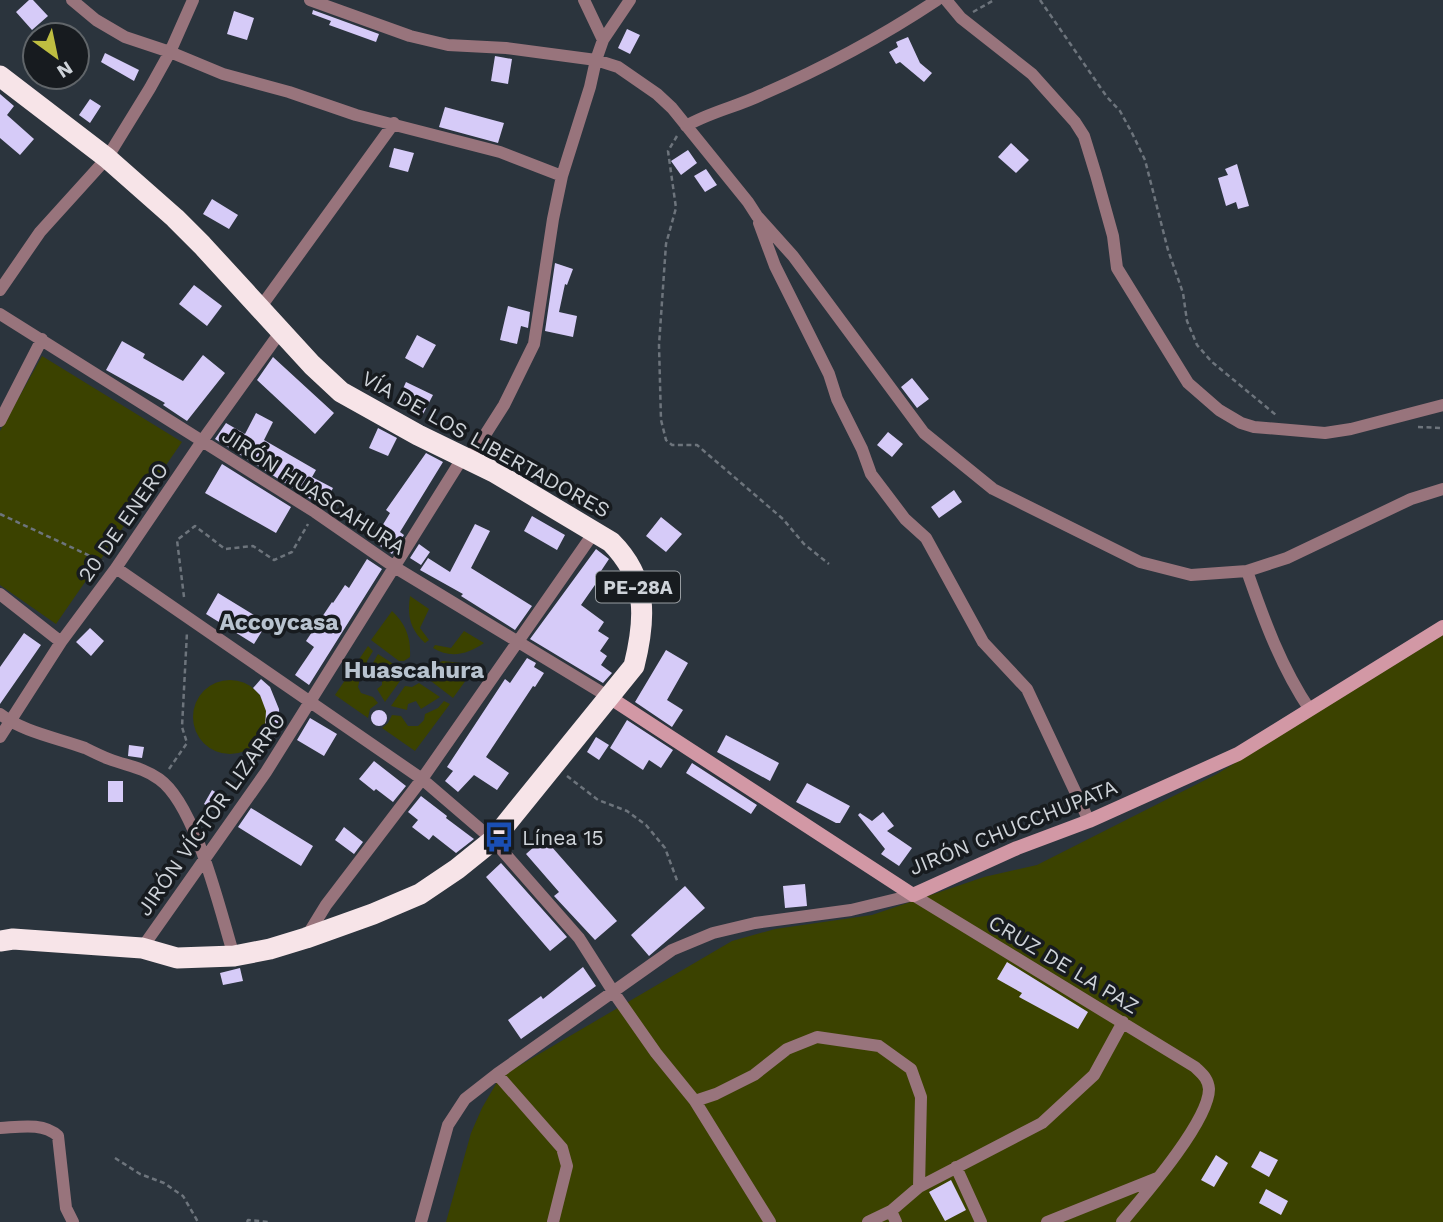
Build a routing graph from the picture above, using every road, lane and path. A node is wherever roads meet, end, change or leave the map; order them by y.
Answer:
1 (72, 0) edge
2 (193, 0) edge
3 (310, 0) edge
4 (584, 0) edge
5 (630, 0) edge
6 (937, 0) edge
7 (946, 0) edge
8 (994, 0) edge
9 (1040, 0) edge
10 (961, 18) junction
11 (603, 40) junction
12 (170, 52) junction
13 (596, 60) junction
14 (0, 76) edge
15 (394, 123) junction
16 (686, 125) junction
17 (107, 158) junction
18 (562, 176) junction
19 (757, 216) junction
20 (0, 290) edge
21 (260, 308) junction
22 (0, 314) edge
23 (281, 331) junction
24 (42, 339) junction
25 (1443, 405) edge
26 (1282, 420) dead end
27 (0, 421) edge
28 (1415, 427) dead end
29 (1443, 428) edge
30 (202, 440) junction
31 (466, 459) junction
32 (1443, 489) edge
33 (315, 512) junction
34 (0, 514) edge
35 (595, 531) junction
36 (830, 564) dead end
37 (116, 568) junction
38 (396, 568) junction
39 (1247, 571) junction
40 (0, 594) edge
41 (187, 619) junction
42 (1443, 627) edge
43 (61, 642) junction
44 (518, 642) junction
45 (609, 697) junction
46 (312, 701) junction
47 (1310, 710) junction
48 (5, 718) edge
49 (0, 737) edge
50 (552, 767) junction
51 (422, 779) junction
52 (161, 780) junction
53 (1089, 821) junction
54 (493, 840) junction
55 (204, 859) junction
56 (678, 883) dead end
57 (914, 895) junction
58 (306, 937) junction
59 (0, 942) edge
60 (142, 948) junction
61 (234, 956) junction
62 (614, 993) junction
63 (1123, 1022) junction
64 (497, 1074) junction
65 (695, 1101) junction
66 (0, 1128) edge
67 (115, 1158) dead end
68 (956, 1167) junction
69 (1158, 1178) junction
70 (919, 1188) junction
71 (893, 1216) edge
72 (73, 1222) edge
73 (198, 1222) edge
74 (247, 1222) edge
75 (270, 1222) edge
76 (421, 1222) edge
77 (553, 1222) edge
78 (770, 1222) edge
79 (868, 1222) edge
80 (981, 1222) edge
81 (1047, 1222) edge
82 (1122, 1222) edge

1 - 12 street
2 - 12 street
3 - 13 street
4 - 11 street
5 - 11 street, JIRÓN VÍCTOR LIZARRO
6 - 16 street
7 - 10 street
8 - 10 path
9 - 26 path
10 - 25 street
11 - 13 street, JIRÓN VÍCTOR LIZARRO
12 - 15 street
12 - 17 street
13 - 16 street
13 - 18 street, JIRÓN VÍCTOR LIZARRO
14 - 17 highway, VÍA DE LOS LIBERTADORES / PE-28A
15 - 18 street
15 - 21 street
16 - 19 street
16 - 36 path
17 - 20 street
17 - 21 highway, VÍA DE LOS LIBERTADORES / PE-28A
18 - 31 street, JIRÓN VÍCTOR LIZARRO
19 - 39 street
19 - 53 street
21 - 23 highway, VÍA DE LOS LIBERTADORES / PE-28A
22 - 24 street, JIRÓN HUASCAHURA
23 - 30 street, 20 DE ENERO
23 - 31 highway, VÍA DE LOS LIBERTADORES / PE-28A
24 - 27 street
24 - 30 street, JIRÓN HUASCAHURA
28 - 29 path
30 - 33 street, JIRÓN HUASCAHURA
30 - 37 street, 20 DE ENERO
31 - 35 highway, VÍA DE LOS LIBERTADORES / PE-28A
31 - 38 street, JIRÓN VÍCTOR LIZARRO
32 - 39 street
33 - 38 street, JIRÓN HUASCAHURA
33 - 41 path
34 - 37 path
35 - 44 street
35 - 45 highway, VÍA DE LOS LIBERTADORES / PE-28A
37 - 41 street
37 - 43 street, 20 DE ENERO
38 - 44 street, JIRÓN HUASCAHURA
38 - 46 street, JIRÓN VÍCTOR LIZARRO
39 - 47 street
40 - 43 street
41 - 46 street
41 - 52 path
42 - 47 street, JIRÓN CHUCCHUPATA
43 - 48 street, 20 DE ENERO
44 - 45 street, JIRÓN HUASCAHURA
44 - 51 street
45 - 50 highway, VÍA DE LOS LIBERTADORES / PE-28A
45 - 57 street, JIRÓN CHUCCHUPATA
46 - 51 street
46 - 55 street, JIRÓN VÍCTOR LIZARRO
47 - 53 street, JIRÓN CHUCCHUPATA
48 - 49 street, 20 DE ENERO
48 - 52 street
50 - 54 highway, VÍA DE LOS LIBERTADORES / PE-28A
50 - 56 path
51 - 54 street
51 - 58 street
52 - 55 street
53 - 57 street, JIRÓN CHUCCHUPATA
54 - 58 highway, VÍA DE LOS LIBERTADORES / PE-28A
54 - 62 street
55 - 60 street, JIRÓN VÍCTOR LIZARRO
55 - 61 street
57 - 62 street
57 - 63 street, CRUZ DE LA PAZ
58 - 61 highway, VÍA DE LOS LIBERTADORES / PE-28A
59 - 60 highway, VÍA DE LOS LIBERTADORES / PE-28A
60 - 61 highway, VÍA DE LOS LIBERTADORES / PE-28A
62 - 64 street
62 - 65 street
63 - 68 street
63 - 69 street, CRUZ DE LA PAZ
64 - 76 street
64 - 77 street
65 - 70 street
65 - 78 street
66 - 72 street
67 - 73 path
68 - 70 street
68 - 80 street
69 - 81 street
69 - 82 street
70 - 71 street
71 - 79 street
74 - 75 path

